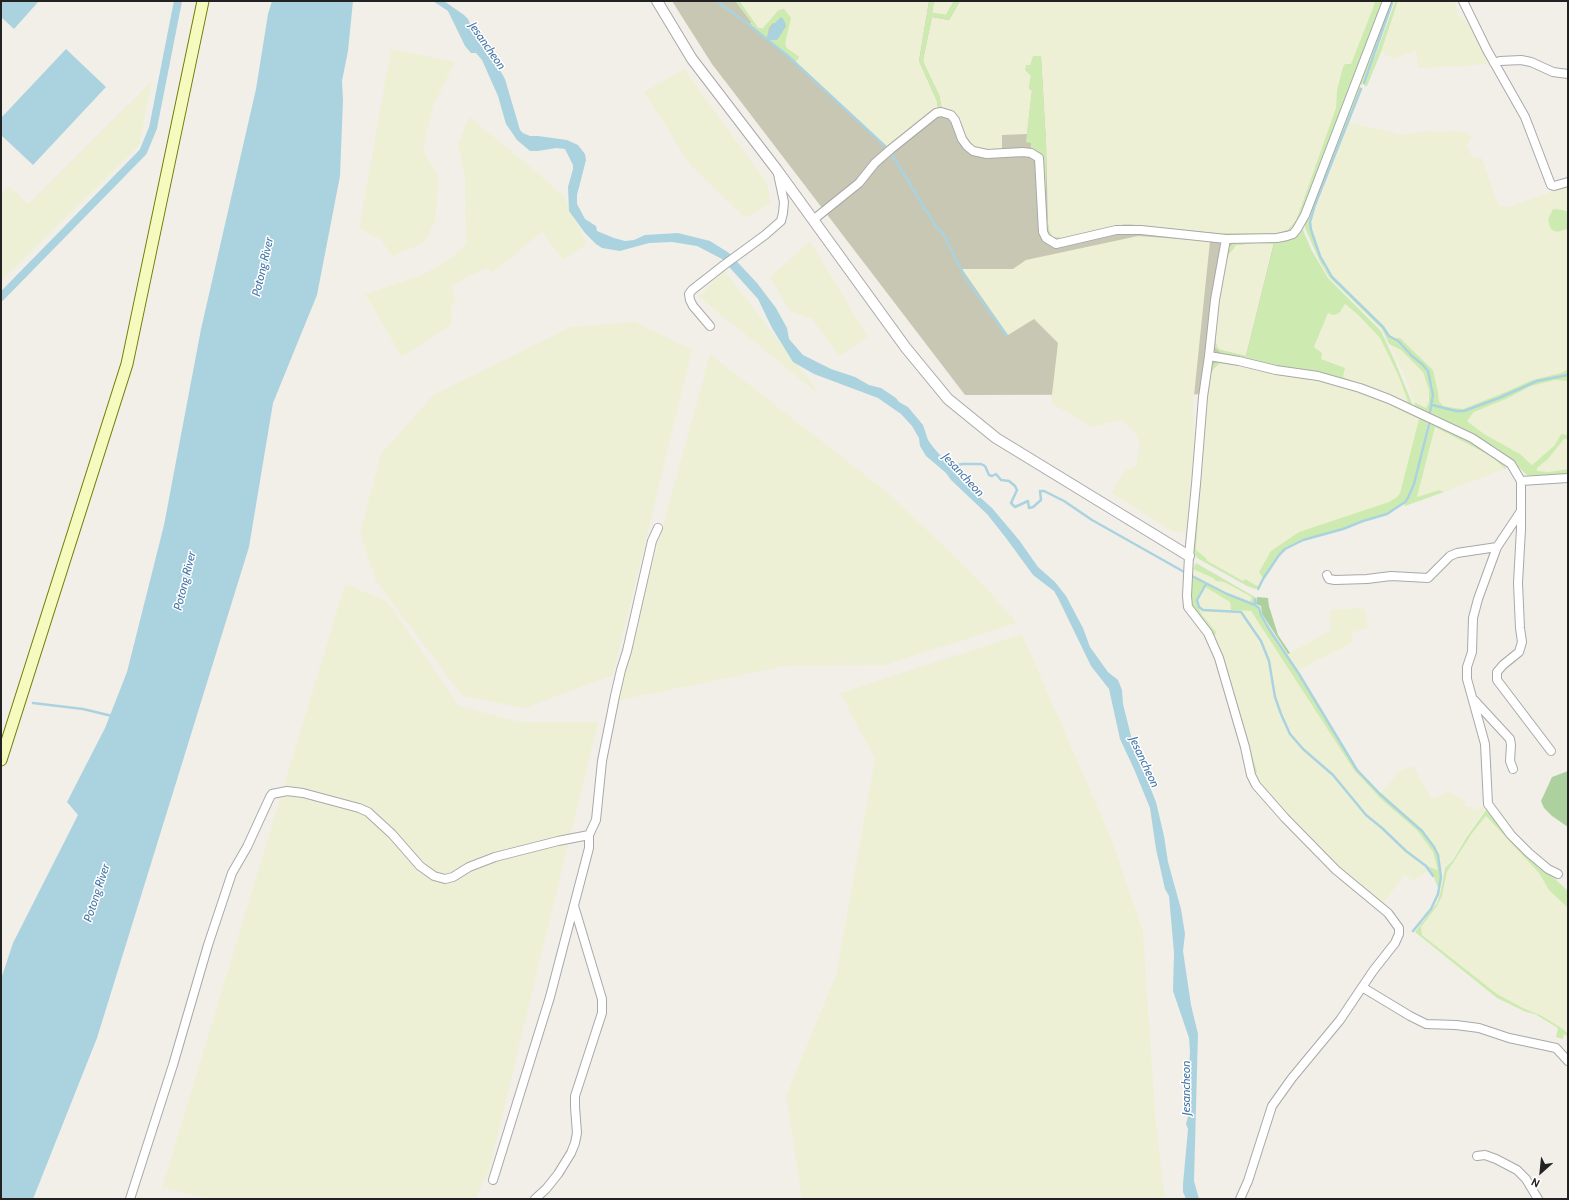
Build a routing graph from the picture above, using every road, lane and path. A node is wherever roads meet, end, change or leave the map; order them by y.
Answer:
1 (203, 1) edge
2 (657, 1) edge
3 (1387, 1) edge
4 (1463, 1) edge
5 (1494, 63) junction
6 (1568, 74) edge
7 (777, 170) junction
8 (1568, 182) edge
9 (813, 220) junction
10 (1226, 239) junction
11 (710, 326) dead end
12 (1209, 356) junction
13 (1568, 478) edge
14 (1521, 481) junction
15 (1521, 511) junction
16 (658, 528) dead end
17 (1497, 547) junction
18 (1189, 556) junction
19 (1327, 575) dead end
20 (1473, 698) junction
21 (1551, 751) dead end
22 (1, 760) edge
23 (1513, 769) dead end
24 (589, 835) junction
25 (1558, 874) dead end
26 (574, 905) junction
27 (1362, 987) junction
28 (1568, 1061) edge
29 (1477, 1156) dead end
30 (492, 1180) dead end
31 (130, 1199) edge
32 (535, 1199) edge
33 (1240, 1199) edge
34 (1538, 1199) edge

1 - 22 main road
2 - 7 street
3 - 10 street
4 - 5 street
5 - 6 street
5 - 8 street
7 - 9 street
7 - 11 street
9 - 10 street
9 - 18 street
10 - 12 street
12 - 14 street
12 - 18 street
13 - 14 street
14 - 15 street
15 - 17 street
15 - 21 street
16 - 24 street
17 - 19 street
17 - 20 street
18 - 27 street
20 - 23 street
20 - 25 street
24 - 26 street
24 - 31 street
26 - 30 street
26 - 32 street
27 - 28 street
27 - 33 street
29 - 34 street

